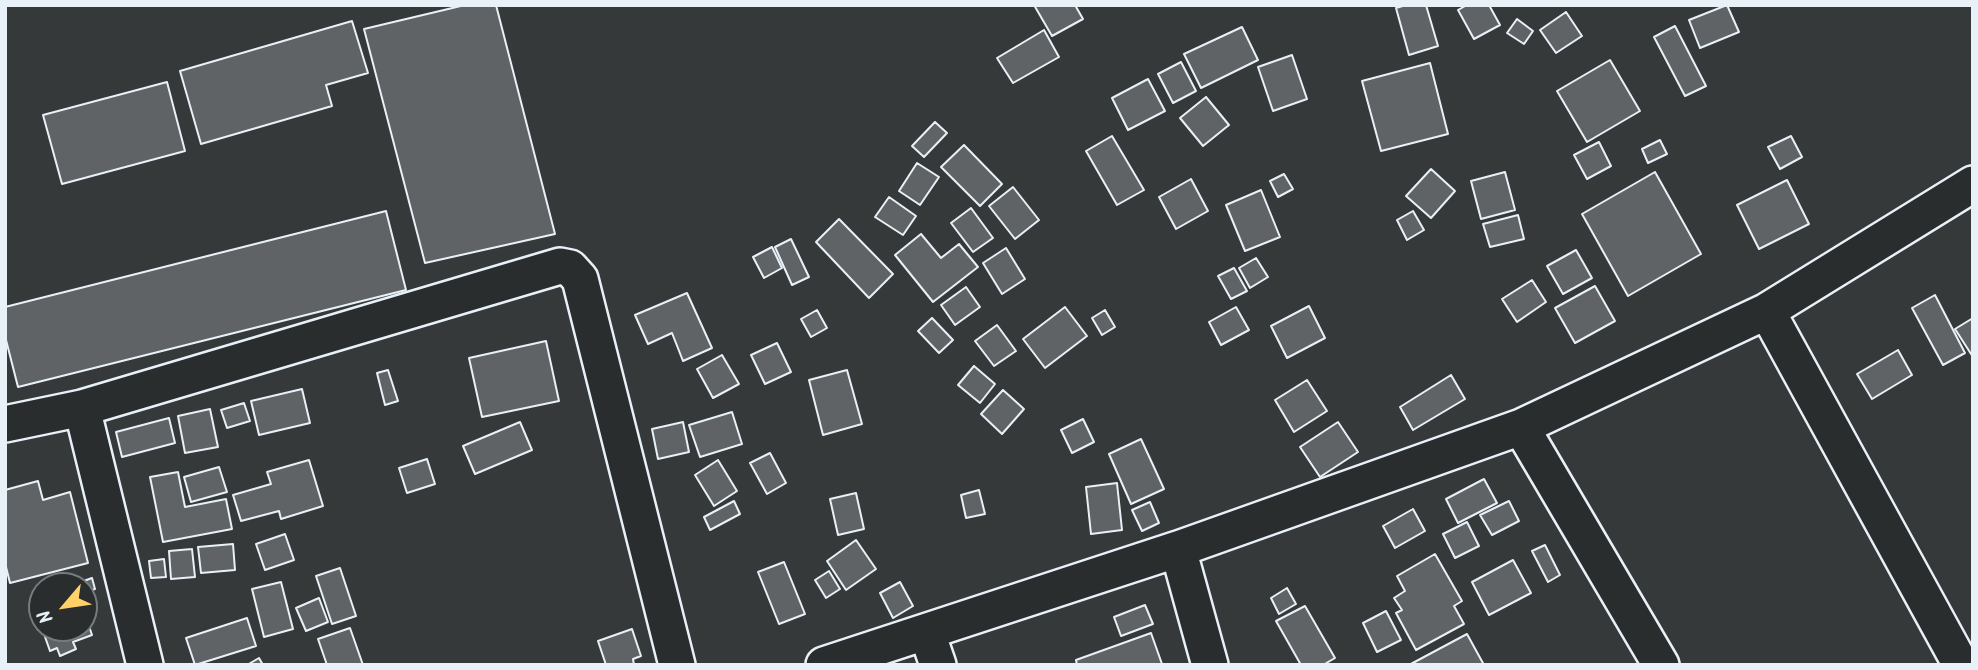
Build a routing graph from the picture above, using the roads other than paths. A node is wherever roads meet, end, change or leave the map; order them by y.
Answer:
1 (1973, 184) edge
2 (1767, 311) junction
3 (82, 408) junction
4 (5, 424) edge
5 (1521, 427) junction
6 (1178, 549) junction
7 (932, 649) edge
8 (145, 665) edge
9 (677, 665) edge
10 (824, 665) edge
11 (1210, 665) edge
12 (1661, 665) edge
13 (1961, 665) edge

1 - 2 street
2 - 5 street
2 - 13 street
3 - 4 street
3 - 8 street
3 - 9 street
5 - 6 street
5 - 12 street
6 - 7 street
6 - 11 street
7 - 10 street

